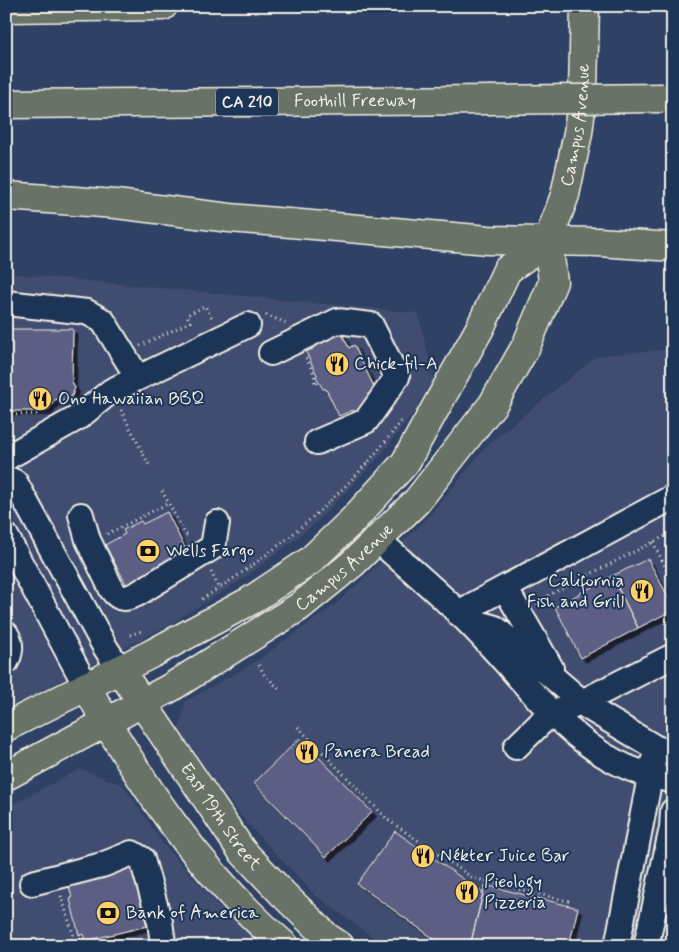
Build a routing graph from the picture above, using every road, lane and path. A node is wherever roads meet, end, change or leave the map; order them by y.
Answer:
1 (163, 6) edge
2 (585, 6) edge
3 (6, 8) edge
4 (668, 98) edge
5 (6, 104) edge
6 (6, 196) edge
7 (548, 241) junction
8 (673, 247) edge
9 (6, 303) edge
10 (248, 325) dead end
11 (303, 353) dead end
12 (271, 354) dead end
13 (138, 378) junction
14 (319, 382) dead end
15 (118, 405) dead end
16 (48, 414) dead end
17 (6, 415) edge
18 (404, 416) dead end
19 (317, 442) dead end
20 (6, 458) edge
21 (150, 467) dead end
22 (6, 478) edge
23 (162, 491) dead end
24 (673, 497) edge
25 (169, 503) junction
26 (81, 515) dead end
27 (218, 523) dead end
28 (673, 532) edge
29 (6, 536) edge
30 (104, 536) dead end
31 (378, 540) junction
32 (653, 542) junction
33 (202, 555) junction
34 (673, 583) edge
35 (505, 588) junction
36 (550, 595) dead end
37 (462, 616) junction
38 (6, 634) edge
39 (673, 656) edge
40 (6, 662) edge
41 (259, 666) dead end
42 (120, 670) junction
43 (560, 684) junction
44 (86, 686) junction
45 (280, 690) dead end
46 (582, 702) junction
47 (143, 703) junction
48 (551, 713) junction
49 (106, 723) junction
50 (6, 726) edge
51 (298, 727) dead end
52 (516, 746) dead end
53 (664, 751) edge
54 (6, 776) edge
55 (662, 778) edge
56 (673, 811) edge
57 (32, 883) dead end
58 (59, 889) dead end
59 (572, 902) dead end
60 (163, 943) dead end
61 (77, 946) edge
62 (285, 946) edge
63 (340, 946) edge
64 (617, 946) edge
65 (646, 946) edge

1 - 3 main road
2 - 7 main road, Campus Avenue
4 - 5 main road, Foothill Freeway / CA 210, bridge
6 - 7 main road
7 - 8 main road
7 - 31 main road, Campus Avenue
7 - 42 main road, Campus Avenue
9 - 13 lane
10 - 13 lane
11 - 14 path
12 - 19 lane
13 - 20 lane
15 - 21 path
16 - 17 path
18 - 33 path
22 - 42 lane
23 - 25 path
24 - 35 lane
25 - 30 path
25 - 33 path
26 - 33 lane
27 - 33 lane
28 - 32 path
29 - 44 lane
31 - 37 lane
31 - 47 main road, Campus Avenue
32 - 34 path
32 - 36 path
35 - 37 lane
35 - 43 lane
37 - 43 lane
37 - 48 lane
38 - 40 lane
39 - 46 lane
41 - 45 path
42 - 44 main road, Campus Avenue
42 - 47 main road, East 19th Street
43 - 46 lane
44 - 49 main road
44 - 50 main road, Campus Avenue
46 - 48 lane
46 - 53 lane
47 - 49 main road, Campus Avenue
47 - 63 main road, East 19th Street
48 - 52 lane
48 - 55 lane
49 - 54 main road, Campus Avenue
49 - 62 main road
51 - 59 path
53 - 55 lane
55 - 64 lane
56 - 65 lane
57 - 60 lane
58 - 61 path

